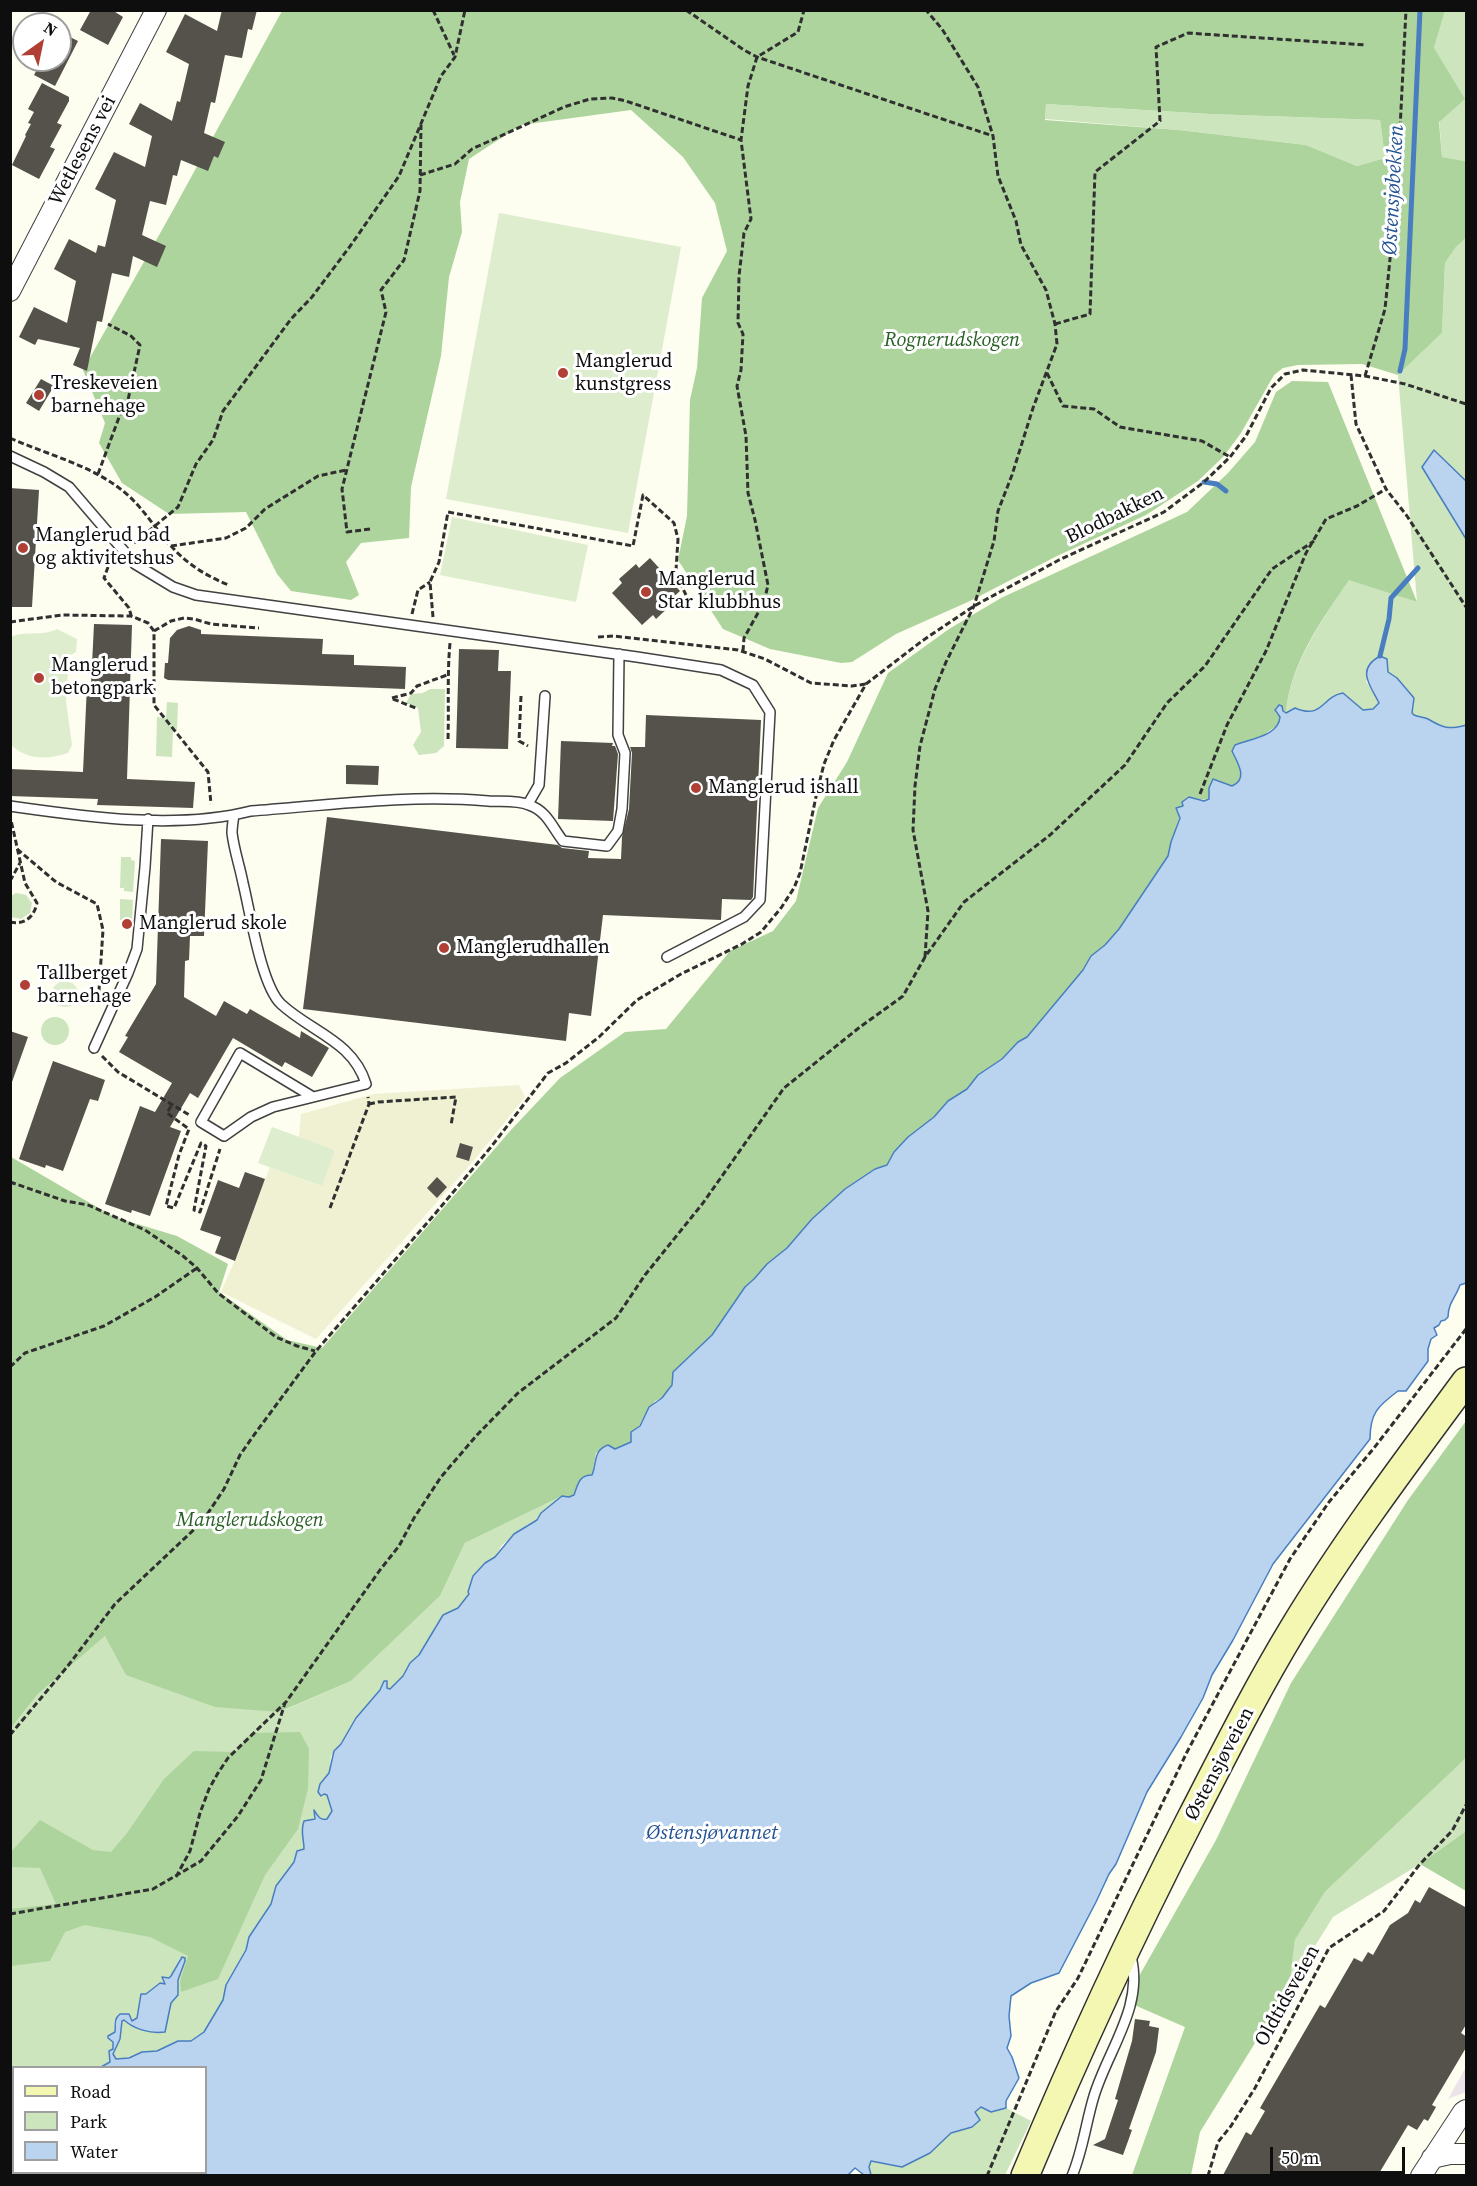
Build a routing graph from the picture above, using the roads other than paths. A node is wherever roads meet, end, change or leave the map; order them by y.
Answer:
1 (156, 10) edge
2 (10, 291) edge
3 (10, 456) edge
4 (619, 654) junction
5 (545, 696) dead end
6 (528, 804) junction
7 (10, 806) edge
8 (234, 815) junction
9 (148, 819) junction
10 (667, 957) dead end
11 (94, 1048) road end
12 (313, 1097) junction
13 (1467, 1381) edge
14 (1129, 1946) junction
15 (1467, 2110) edge
16 (1467, 2154) edge
17 (1432, 2158) junction
18 (1025, 2175) edge
19 (1072, 2175) edge
20 (1421, 2175) edge

1 - 2 street, Wetlesens vei
3 - 4 lane
4 - 6 lane
4 - 10 lane
5 - 6 lane
6 - 8 lane
7 - 9 lane
8 - 9 lane
8 - 12 lane
9 - 11 lane
12 - 12 lane
13 - 14 main road, Østensjøveien
14 - 18 main road, Østensjøveien
14 - 19 lane
15 - 17 street
16 - 17 street
17 - 20 street

